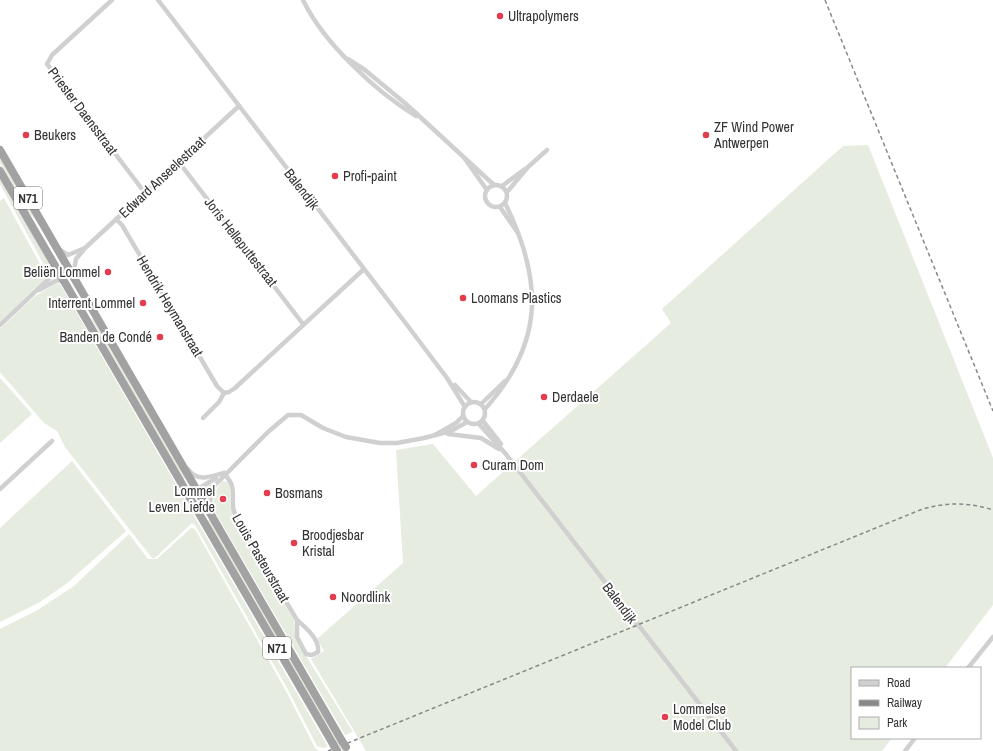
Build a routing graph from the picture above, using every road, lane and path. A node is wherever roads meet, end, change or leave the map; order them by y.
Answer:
1 (112, 0) edge
2 (158, 0) edge
3 (303, 0) edge
4 (239, 106) junction
5 (0, 150) edge
6 (547, 150) dead end
7 (463, 156) junction
8 (178, 161) junction
9 (528, 167) junction
10 (0, 171) edge
11 (494, 185) junction
12 (502, 186) junction
13 (487, 190) junction
14 (145, 192) junction
15 (507, 192) junction
16 (505, 203) junction
17 (500, 207) junction
18 (116, 219) junction
19 (519, 234) junction
20 (56, 246) junction
21 (85, 248) junction
22 (52, 261) junction
23 (364, 269) junction
24 (58, 271) junction
25 (50, 276) junction
26 (73, 276) junction
27 (64, 282) junction
28 (36, 292) junction
29 (304, 324) junction
30 (0, 325) edge
31 (447, 378) junction
32 (507, 379) junction
33 (224, 392) junction
34 (472, 402) junction
35 (481, 404) junction
36 (465, 406) junction
37 (485, 409) junction
38 (463, 416) junction
39 (203, 418) dead end
40 (467, 422) junction
41 (481, 422) junction
42 (150, 428) junction
43 (442, 434) junction
44 (433, 436) junction
45 (52, 440) dead end
46 (176, 453) junction
47 (505, 453) junction
48 (224, 473) junction
49 (215, 485) junction
50 (0, 489) edge
51 (195, 493) junction
52 (216, 524) junction
53 (221, 551) junction
54 (297, 620) junction
55 (993, 636) edge
56 (969, 667) edge
57 (914, 739) edge
58 (345, 746) edge
59 (336, 749) edge
60 (736, 751) edge
61 (905, 751) edge

1 - 14 street, Priester Daensstraat
2 - 4 street, Balendijk
3 - 7 street
4 - 8 street, Edward Anseelestraat
4 - 23 street, Balendijk
5 - 20 highway, N71
6 - 9 street
7 - 11 street
7 - 13 street
8 - 14 street, Edward Anseelestraat
8 - 29 street, Joris Helleputtestraat
9 - 12 street
9 - 15 street
10 - 22 highway, N71
11 - 12 street
11 - 13 street
12 - 15 street
13 - 17 street
14 - 18 street, Edward Anseelestraat
15 - 16 street
16 - 17 street
16 - 19 street
17 - 19 street
18 - 21 street, Edward Anseelestraat
18 - 33 street, Hendrik Heymanstraat
19 - 32 street
20 - 21 street, Edward Anseelestraat
20 - 26 highway, N71
21 - 26 street, Edward Anseelestraat
22 - 24 highway, N71
22 - 25 street
23 - 29 street
23 - 31 street, Balendijk
24 - 25 street
24 - 26 street
24 - 27 highway, N71
25 - 28 street
26 - 46 highway, N71
27 - 28 street
27 - 42 highway, N71
28 - 30 street
29 - 33 street
31 - 34 street, Balendijk
31 - 36 street, Balendijk
32 - 35 street
32 - 37 street
33 - 39 street
34 - 35 street
34 - 36 street
35 - 37 street
36 - 38 street
37 - 41 street
38 - 40 street
38 - 44 street
40 - 41 street
40 - 43 street
41 - 47 street, Balendijk
42 - 51 highway, N71
42 - 53 highway, N71
43 - 44 street
43 - 47 street
44 - 48 street
45 - 50 street
46 - 48 street
46 - 51 highway, N71
47 - 60 street, Balendijk
48 - 49 street
48 - 51 street
48 - 54 street, Louis Pasteurstraat
49 - 51 street
49 - 52 street
51 - 52 highway, N71
51 - 53 highway, N71
52 - 58 highway, N71
53 - 59 highway, N71
54 - 54 street, Louis Pasteurstraat
55 - 56 street
57 - 61 street

